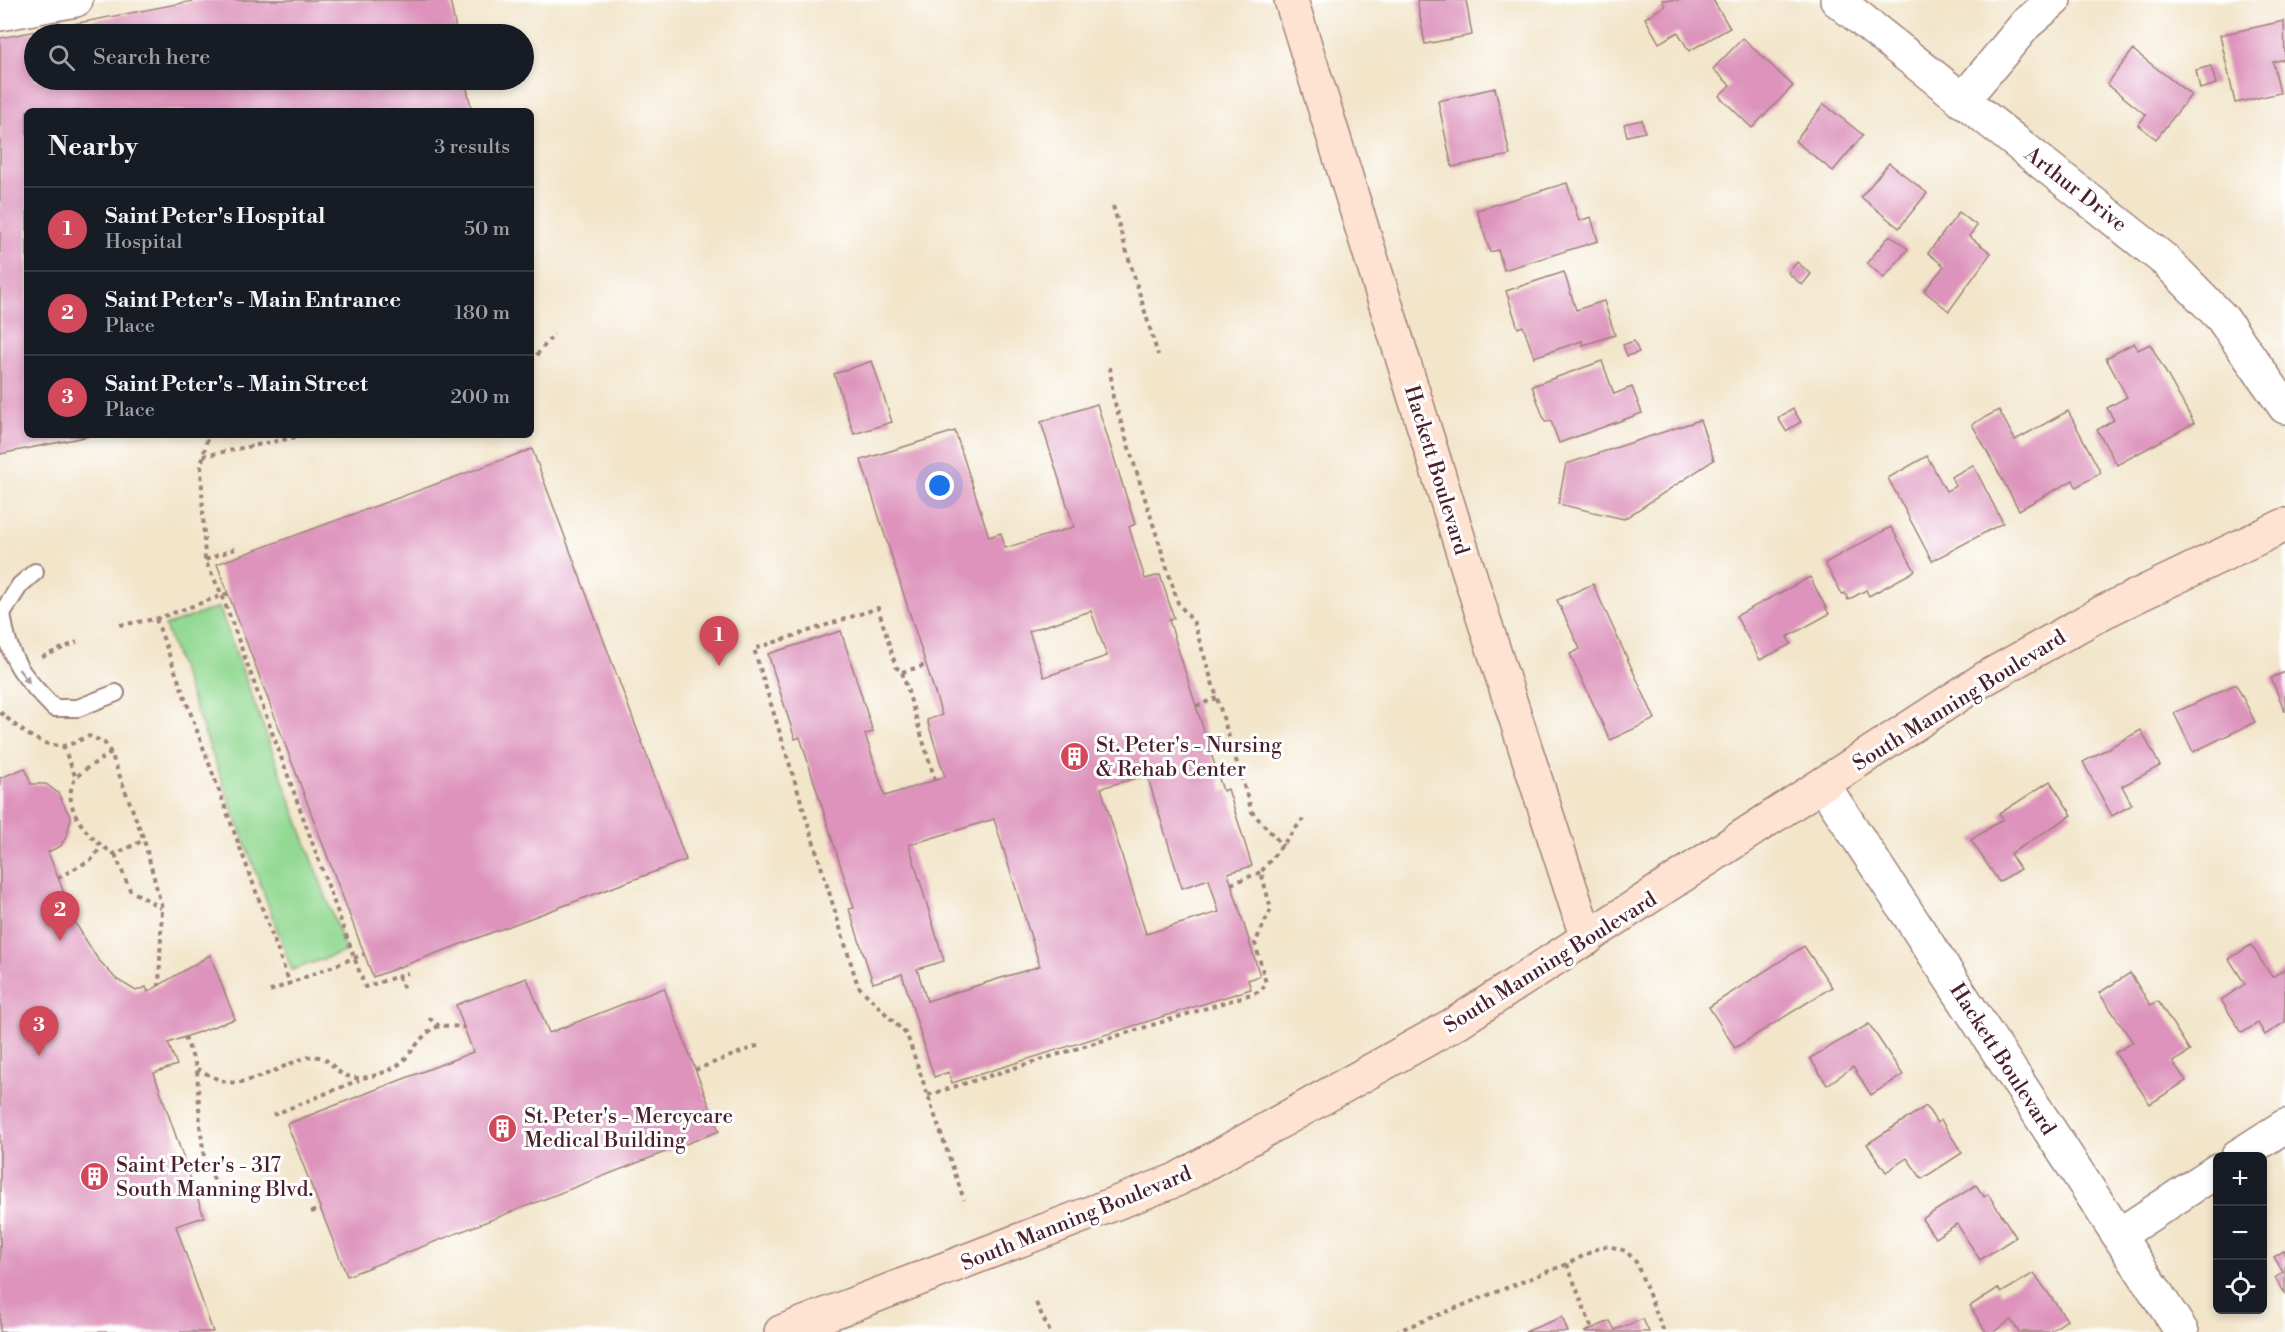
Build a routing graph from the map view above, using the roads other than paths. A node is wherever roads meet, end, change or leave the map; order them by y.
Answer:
1 (76, 0) edge
2 (1291, 0) edge
3 (1837, 0) edge
4 (2054, 0) edge
5 (0, 14) edge
6 (1962, 101) junction
7 (2285, 407) edge
8 (2285, 525) edge
9 (35, 572) dead end
10 (116, 693) dead end
11 (1824, 786) junction
12 (1587, 939) junction
13 (2285, 1126) edge
14 (2244, 1152) edge
15 (2213, 1173) edge
16 (2119, 1234) junction
17 (781, 1332) edge
18 (2182, 1332) edge

1 - 5 street
2 - 12 street, Hackett Boulevard
3 - 6 street, Arthur Drive
4 - 6 street
6 - 7 street, Arthur Drive
8 - 11 street, South Manning Boulevard
9 -> 10 lane
11 - 12 street, South Manning Boulevard
11 - 16 street, Hackett Boulevard
12 - 17 street, South Manning Boulevard
13 - 14 street
15 - 16 street
16 - 18 street, Hackett Boulevard

